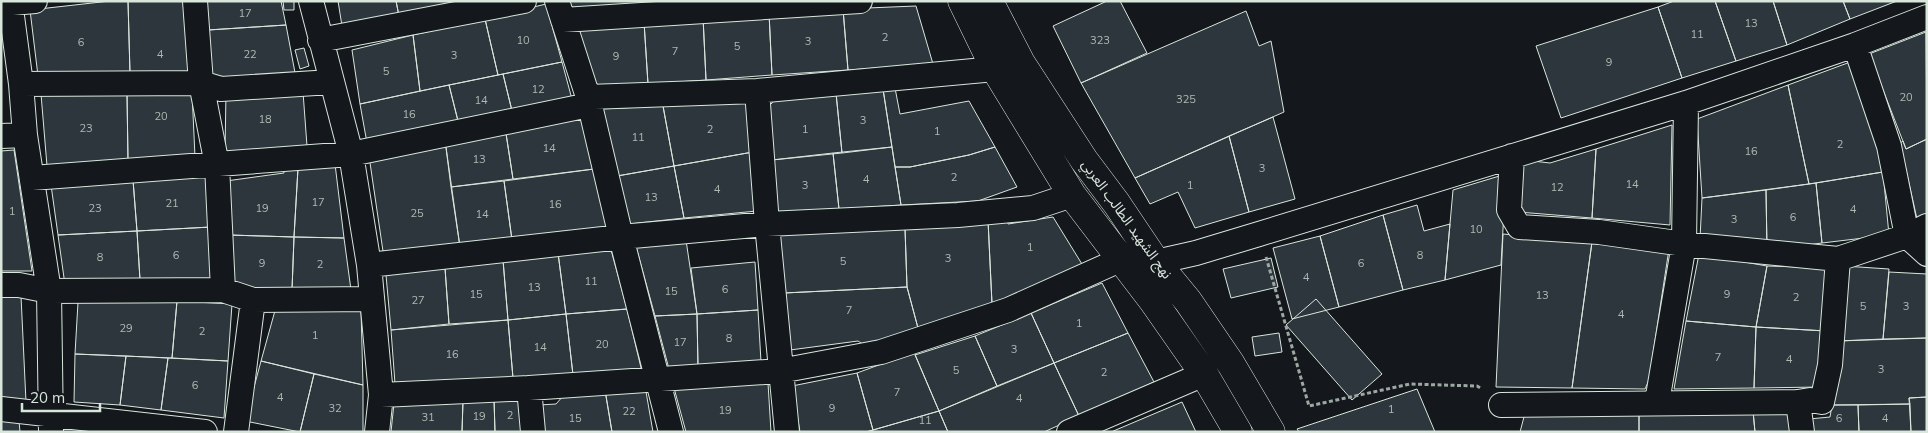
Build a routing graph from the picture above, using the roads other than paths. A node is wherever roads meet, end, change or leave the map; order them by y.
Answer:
1 (35, 1) edge
2 (195, 1) edge
3 (311, 1) edge
4 (524, 1) edge
5 (860, 1) edge
6 (962, 1) edge
7 (989, 1) edge
8 (7, 3) edge
9 (560, 11) edge
10 (1927, 17) edge
11 (320, 40) junction
12 (1855, 45) junction
13 (1021, 62) junction
14 (995, 69) junction
15 (332, 82) junction
16 (201, 83) junction
17 (21, 84) junction
18 (757, 91) junction
19 (589, 101) junction
20 (1686, 103) junction
21 (25, 135) junction
22 (1, 136) edge
23 (351, 154) junction
24 (1512, 156) junction
25 (217, 165) junction
26 (32, 178) junction
27 (1072, 195) junction
28 (767, 224) junction
29 (1917, 231) edge
30 (621, 237) junction
31 (1684, 244) junction
32 (1927, 254) edge
33 (1838, 258) junction
34 (1122, 259) junction
35 (1156, 262) junction
36 (369, 265) junction
37 (1, 285) edge
38 (222, 290) junction
39 (49, 291) junction
40 (372, 298) junction
41 (253, 300) junction
42 (780, 371) junction
43 (1204, 374) junction
44 (658, 379) junction
45 (529, 388) junction
46 (381, 395) junction
47 (1658, 402) junction
48 (1798, 402) junction
49 (1501, 404) road end
50 (1, 409) edge
51 (51, 423) edge
52 (205, 432) edge
53 (236, 432) edge
54 (377, 432) edge
55 (533, 432) edge
56 (671, 432) edge
57 (787, 432) edge
58 (1069, 432) edge
59 (1238, 432) edge
60 (1271, 432) edge
61 (1802, 432) edge

1 - 8 street
2 - 16 street
3 - 11 street
4 - 11 street
5 - 9 street
6 - 14 main road, نهج الشهيد الطالب العربي
7 - 13 main road, نهج الشهيد الطالب العربي
8 - 17 street
9 - 19 street
10 - 12 street
11 - 15 street
12 - 20 street
12 - 29 street
13 - 14 street
13 - 35 main road, نهج الشهيد الطالب العربي
14 - 18 street
14 - 27 main road, نهج الشهيد الطالب العربي
15 - 16 street
15 - 23 street
16 - 17 street
16 - 25 street
17 - 21 street
18 - 19 street
18 - 28 street
19 - 23 street
19 - 30 street
20 - 24 street
20 - 31 street
21 - 22 street
21 - 26 street
23 - 25 street
23 - 36 street
24 - 31 street
24 - 35 street
25 - 26 street
25 - 38 street
26 - 39 street
27 - 28 street
27 - 34 main road, نهج الشهيد الطالب العربي
28 - 30 street
28 - 42 street
29 - 32 street
29 - 33 street
30 - 36 street
30 - 44 street
31 - 33 street
31 - 47 street
33 - 48 street
34 - 35 street
34 - 42 street
34 - 43 main road, نهج الشهيد الطالب العربي
35 - 60 main road, نهج الشهيد الطالب العربي
36 - 40 street
37 - 39 street
38 - 39 street
38 - 41 street
39 - 51 street
40 - 41 street
40 - 46 street
41 - 53 street
42 - 44 street
42 - 57 street
43 - 58 street
43 - 59 main road, نهج الشهيد الطالب العربي
44 - 45 street
44 - 56 street
45 - 46 street
45 - 55 street
46 - 54 street
47 - 48 street
47 - 49 street
48 - 61 street
50 - 51 street
51 - 52 street

